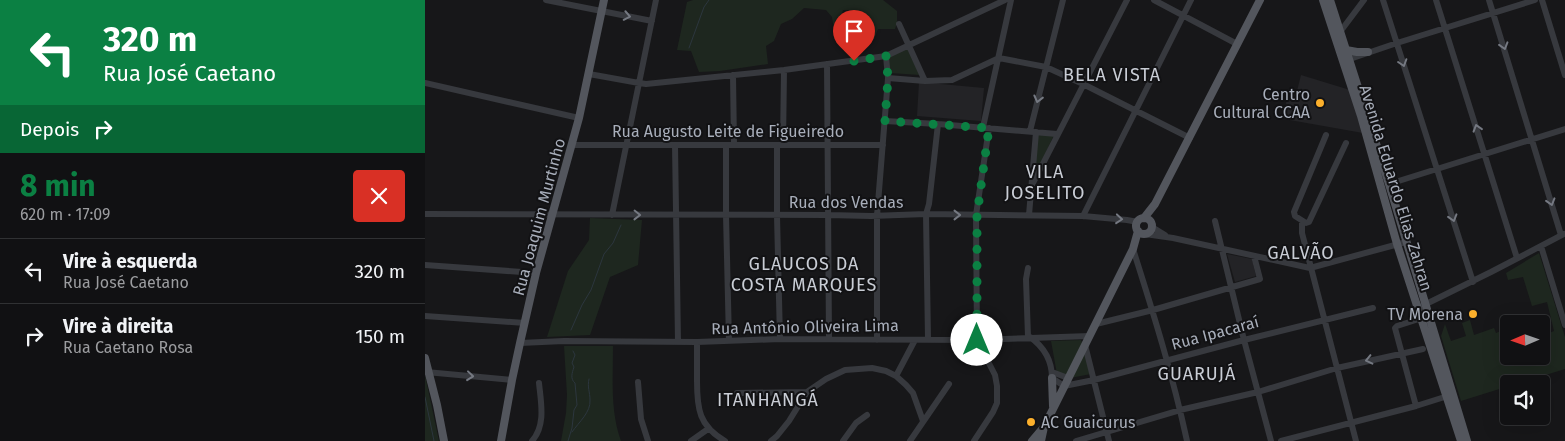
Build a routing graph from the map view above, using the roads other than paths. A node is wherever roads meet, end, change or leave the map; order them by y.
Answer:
1 (546, 0) edge
2 (604, 0) edge
3 (656, 0) edge
4 (1005, 0) edge
5 (1011, 0) edge
6 (1063, 0) edge
7 (1127, 0) edge
8 (1154, 0) edge
9 (1191, 0) edge
10 (1260, 0) edge
11 (1323, 0) edge
12 (1330, 0) edge
13 (1364, 0) edge
14 (1383, 0) edge
15 (1436, 0) edge
16 (1489, 0) edge
17 (1535, 0) edge
18 (1542, 0) edge
19 (602, 12) junction
20 (1493, 13) junction
21 (1183, 15) junction
22 (652, 21) junction
23 (899, 24) dead end
24 (1445, 28) junction
25 (1340, 32) junction
26 (1397, 43) junction
27 (1237, 44) junction
28 (908, 45) junction
29 (1347, 50) junction
30 (1368, 52) junction
31 (886, 56) junction
32 (999, 58) junction
33 (1346, 60) junction
34 (827, 64) junction
35 (1046, 67) junction
36 (784, 70) junction
37 (589, 74) junction
38 (733, 75) junction
39 (1565, 75) edge
40 (888, 78) junction
41 (925, 81) junction
42 (425, 83) edge
43 (639, 84) junction
44 (1083, 84) junction
45 (1135, 110) junction
46 (579, 118) junction
47 (885, 121) junction
48 (938, 124) junction
49 (986, 128) junction
50 (1565, 130) edge
51 (1033, 131) junction
52 (1057, 134) junction
53 (1327, 135) dead end
54 (1190, 138) junction
55 (1533, 140) junction
56 (1346, 143) dead end
57 (572, 144) junction
58 (626, 144) junction
59 (726, 144) junction
60 (675, 145) junction
61 (734, 145) junction
62 (780, 145) junction
63 (828, 146) junction
64 (883, 146) junction
65 (1485, 154) junction
66 (1437, 170) junction
67 (1389, 184) junction
68 (1032, 185) junction
69 (425, 214) edge
70 (553, 214) junction
71 (612, 214) junction
72 (926, 214) junction
73 (676, 215) junction
74 (726, 215) junction
75 (828, 215) junction
76 (977, 215) junction
77 (1029, 215) junction
78 (777, 216) junction
79 (877, 216) junction
80 (1083, 216) junction
81 (1302, 220) junction
82 (1215, 221) dead end
83 (1145, 227) junction
84 (1563, 234) edge
85 (1401, 243) junction
86 (1541, 246) junction
87 (1134, 248) junction
88 (1222, 248) junction
89 (1254, 256) junction
90 (1517, 258) junction
91 (425, 265) edge
92 (1028, 268) dead end
93 (1310, 268) junction
94 (536, 273) junction
95 (1473, 282) junction
96 (1231, 288) junction
97 (1422, 306) junction
98 (1373, 308) dead end
99 (1153, 310) junction
100 (425, 316) edge
101 (1421, 318) junction
102 (1324, 320) junction
103 (525, 323) junction
104 (1096, 324) junction
105 (1565, 325) edge
106 (1431, 327) junction
107 (1057, 336) junction
108 (1090, 336) junction
109 (1029, 337) junction
110 (829, 339) junction
111 (927, 339) junction
112 (780, 340) junction
113 (877, 340) junction
114 (915, 340) junction
115 (977, 340) junction
116 (1244, 340) junction
117 (729, 341) junction
118 (679, 342) junction
119 (697, 342) junction
120 (520, 343) junction
121 (1085, 345) junction
122 (1423, 349) dead end
123 (1045, 351) junction
124 (1402, 353) junction
125 (425, 358) edge
126 (1166, 360) junction
127 (1337, 368) junction
128 (427, 372) edge
129 (1052, 375) junction
130 (895, 376) junction
131 (1068, 378) junction
132 (512, 380) junction
133 (1094, 380) junction
134 (638, 382) dead end
135 (539, 383) dead end
136 (949, 384) dead end
137 (1064, 386) junction
138 (807, 392) junction
139 (1258, 392) junction
140 (737, 393) dead end
141 (1449, 396) junction
142 (1416, 406) junction
143 (1053, 408) junction
144 (1180, 410) junction
145 (867, 415) dead end
146 (923, 421) junction
147 (1352, 423) junction
148 (1044, 427) junction
149 (708, 429) junction
150 (1106, 432) junction
151 (443, 441) edge
152 (501, 441) edge
153 (532, 441) edge
154 (649, 441) edge
155 (691, 441) edge
156 (725, 441) edge
157 (771, 441) edge
158 (843, 441) edge
159 (910, 441) edge
160 (974, 441) edge
161 (1032, 441) edge
162 (1039, 441) edge
163 (1076, 441) edge
164 (1109, 441) edge
165 (1187, 441) edge
166 (1271, 441) edge
167 (1281, 441) edge
168 (1356, 441) edge
169 (1461, 441) edge
170 (1467, 441) edge

1 - 19 street
2 - 19 main road, Rua Joaquim Murtinho
3 - 22 street
4 - 28 street
5 - 32 street
6 - 35 street
7 - 44 street
8 - 21 street
9 - 21 street
10 - 27 main road
11 - 33 main road, Avenida Eduardo Elias Zahran
12 - 25 main road, Avenida Eduardo Elias Zahran
13 - 25 street
14 - 26 street
15 - 24 street
16 - 20 street
17 - 20 street
18 - 39 street
19 -> 22 street
19 - 37 main road, Rua Joaquim Murtinho
20 - 24 street
20 -> 55 street
21 - 27 street
21 - 45 street
22 - 43 street
23 - 28 street
24 - 26 street
65 -> 24 street
25 - 29 main road, Avenida Eduardo Elias Zahran
26 - 30 street
26 -> 66 street
27 - 54 main road
28 - 31 street
28 - 41 street
29 - 30 main road
29 - 33 main road, Avenida Eduardo Elias Zahran
30 - 33 street
31 - 34 street
31 - 40 street
32 - 35 street
32 - 41 street
32 - 49 street
33 - 67 main road, Avenida Eduardo Elias Zahran
33 - 85 main road, Avenida Eduardo Elias Zahran
34 - 36 street
34 - 63 street
35 - 44 street
35 -> 51 street
36 - 38 street
36 - 62 street
37 - 43 street
37 - 46 main road, Rua Joaquim Murtinho
38 - 43 street
38 - 61 street
40 - 41 street
40 - 47 street
42 - 46 street
43 - 58 street
44 - 45 street
44 - 52 street
45 - 54 street
45 - 80 street
46 - 57 main road, Rua Joaquim Murtinho
47 - 48 street
47 - 64 street
48 - 49 street
48 - 72 street
49 - 51 street
49 - 76 street
50 - 55 street
51 - 52 street
51 - 68 street
52 - 68 street
53 - 81 street
54 - 83 main road
55 - 65 street
55 -> 84 street
56 - 81 street
57 - 58 street, Rua Augusto Leite de Figueiredo
57 - 70 main road, Rua Joaquim Murtinho
58 - 60 street, Rua Augusto Leite de Figueiredo
58 - 71 street
59 - 60 street, Rua Augusto Leite de Figueiredo
59 - 61 street, Rua Augusto Leite de Figueiredo
59 - 74 street
60 - 73 street
61 - 62 street, Rua Augusto Leite de Figueiredo
62 - 63 street, Rua Augusto Leite de Figueiredo
62 - 78 street
63 - 64 street, Rua Augusto Leite de Figueiredo
63 - 75 street
64 - 79 street
65 - 66 street
65 - 90 street
66 - 67 street
66 -> 95 street
67 - 85 main road, Avenida Eduardo Elias Zahran
68 - 77 street
69 - 70 street, Rua dos Vendas
70 - 71 street, Rua dos Vendas
70 - 94 main road, Rua Joaquim Murtinho
71 -> 73 street, Rua dos Vendas
72 -> 76 street, Rua dos Vendas
72 - 79 street, Rua dos Vendas
72 - 111 street
73 - 74 street, Rua dos Vendas
73 - 118 street
74 - 78 street, Rua dos Vendas
74 - 117 street
75 - 78 street, Rua dos Vendas
75 - 79 street, Rua dos Vendas
75 - 110 street
76 - 77 street, Rua dos Vendas
76 - 115 street
77 - 80 street, Rua dos Vendas
78 - 112 street
79 - 113 street
80 -> 83 street, Rua dos Vendas
81 - 93 street
82 - 88 street
83 - 87 main road
83 - 88 street, Rua dos Vendas
84 - 86 street
85 - 93 street
85 - 97 main road, Avenida Eduardo Elias Zahran
86 - 90 street
86 - 105 street
87 - 99 street
87 - 104 main road
88 - 89 street, Rua dos Vendas
88 - 96 street
89 - 93 street, Rua dos Vendas
89 - 96 street
90 - 95 street
91 - 94 street
92 - 109 street
93 - 102 street
94 - 103 main road, Rua Joaquim Murtinho
95 - 97 street
96 - 99 street
96 - 116 street
97 - 101 main road, Avenida Eduardo Elias Zahran
97 - 106 main road, Avenida Eduardo Elias Zahran
98 - 102 street, Rua Ipacaraí
99 - 104 street
99 - 126 street
100 - 103 street
101 - 106 main road
101 - 124 street
101 - 141 main road, Avenida Eduardo Elias Zahran
102 - 116 street, Rua Ipacaraí
102 - 127 street
103 - 120 main road, Rua Joaquim Murtinho
104 - 108 main road
106 - 141 main road, Avenida Eduardo Elias Zahran
107 - 108 street, Rua Antônio Oliveira Lima
107 - 109 street, Rua Antônio Oliveira Lima
107 - 123 street
108 - 121 main road
109 - 115 street, Rua Antônio Oliveira Lima
109 - 123 street
110 - 112 street, Rua Antônio Oliveira Lima
110 - 113 street, Rua Antônio Oliveira Lima
111 - 114 street, Rua Antônio Oliveira Lima
111 - 115 street, Rua Antônio Oliveira Lima
112 - 117 street, Rua Antônio Oliveira Lima
113 - 114 street, Rua Antônio Oliveira Lima
114 - 130 street
115 - 160 street
116 - 126 street, Rua Ipacaraí
116 - 139 street
117 - 119 street, Rua Antônio Oliveira Lima
118 - 119 street, Rua Antônio Oliveira Lima
118 - 120 street, Rua Antônio Oliveira Lima
119 - 149 street
120 - 132 main road, Rua Joaquim Murtinho
121 - 131 main road
121 - 133 street
122 - 124 street
123 - 129 street
124 -> 127 street
124 - 142 street
125 - 128 main road
126 - 133 street, Rua Ipacaraí
126 - 144 street
127 - 139 street
127 - 147 street
128 -> 132 street
128 - 151 main road
129 - 131 street
129 - 137 street
129 - 143 main road
130 - 138 street
130 - 146 street
131 - 137 main road
132 - 152 main road, Rua Joaquim Murtinho
133 - 137 street, Rua Ipacaraí
133 - 150 street
134 - 154 street
135 - 153 street
136 - 146 street
137 - 143 main road
138 - 140 street
138 - 157 street
139 - 144 street
139 - 166 street
141 - 142 street
141 - 169 main road, Avenida Eduardo Elias Zahran
141 - 170 main road, Avenida Eduardo Elias Zahran
142 - 147 street
143 - 148 main road
144 - 150 street
144 - 165 street
145 - 158 street
146 - 159 street
147 - 167 street
147 - 168 street
148 - 161 main road
148 - 162 main road
149 - 155 street
149 - 156 street
150 - 163 street
150 - 164 street
161 - 162 main road

